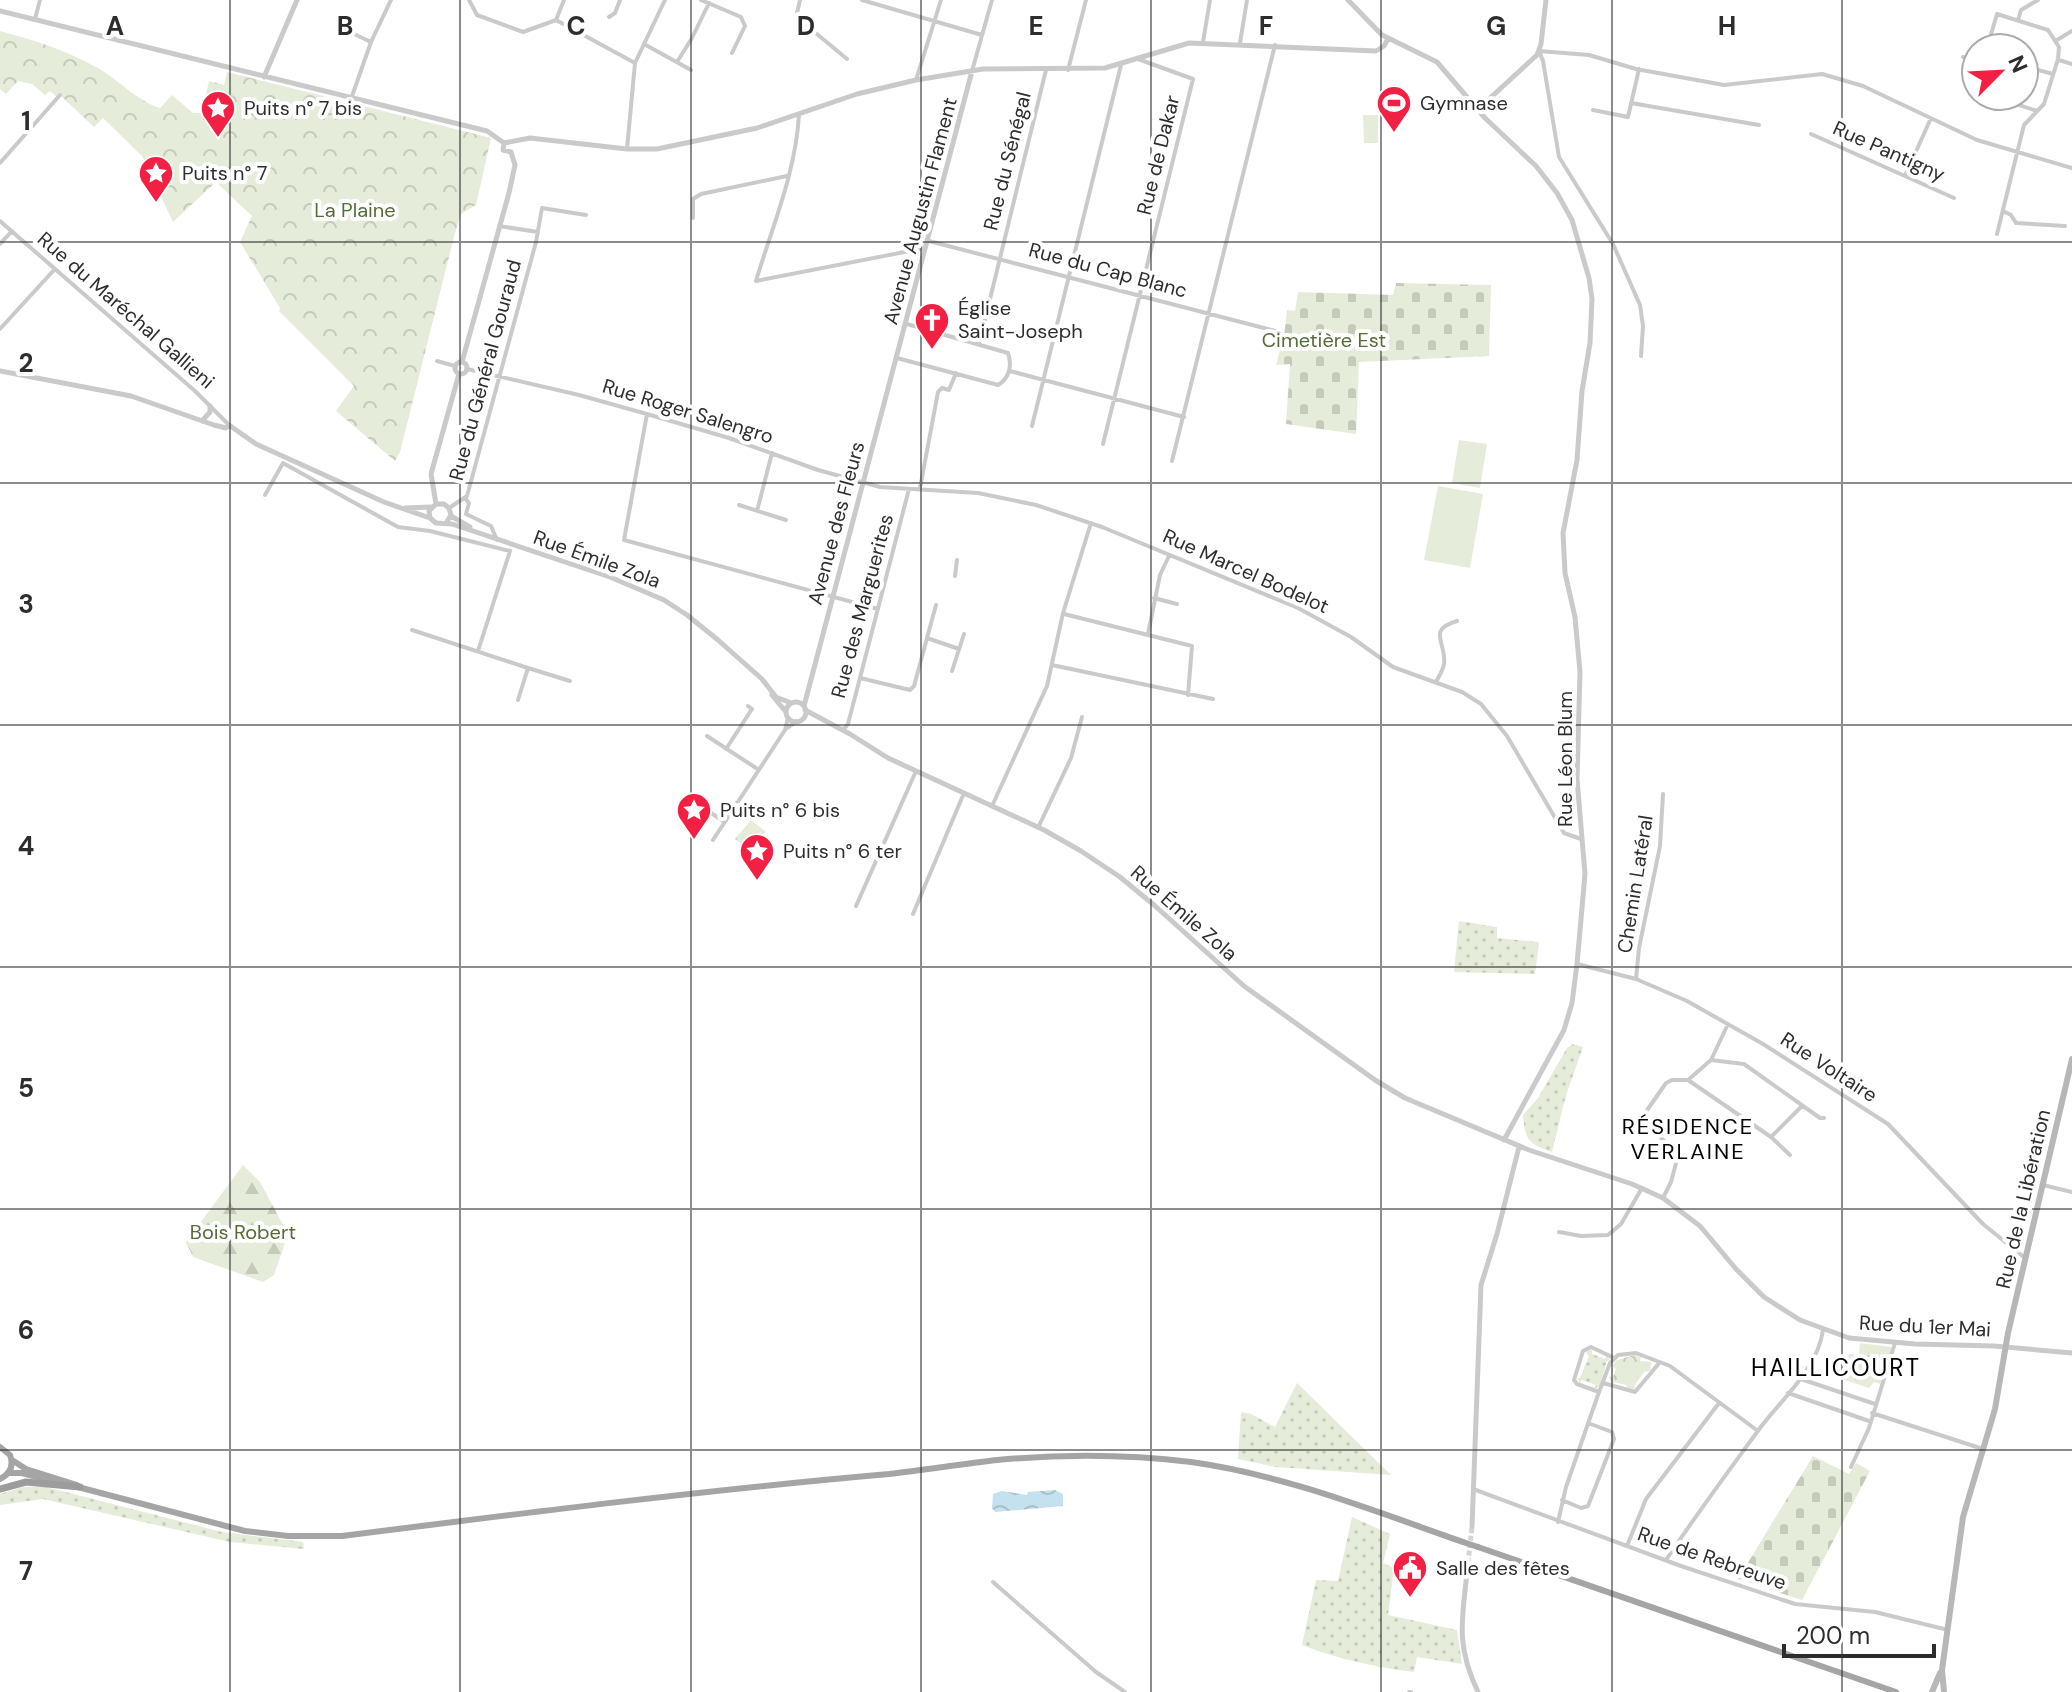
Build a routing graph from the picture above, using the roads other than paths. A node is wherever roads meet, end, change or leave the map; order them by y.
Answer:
1 (40, 0) edge
2 (297, 0) edge
3 (391, 0) edge
4 (469, 0) edge
5 (564, 0) edge
6 (620, 0) edge
7 (665, 0) edge
8 (701, 0) edge
9 (800, 0) edge
10 (862, 0) edge
11 (941, 0) edge
12 (992, 0) edge
13 (1086, 0) edge
14 (1210, 0) edge
15 (1247, 0) edge
16 (1348, 0) edge
17 (1546, 0) edge
18 (2038, 0) edge
19 (709, 3) junction
20 (0, 11) edge
21 (609, 17) dead end
22 (35, 19) junction
23 (556, 20) junction
24 (2018, 20) junction
25 (934, 21) junction
26 (337, 26) dead end
27 (2072, 31) edge
28 (1992, 32) edge
29 (982, 35) junction
30 (1388, 39) junction
31 (2057, 40) junction
32 (371, 42) junction
33 (1203, 42) junction
34 (1240, 43) junction
35 (644, 44) junction
36 (1541, 44) junction
37 (1275, 45) junction
38 (1539, 51) junction
39 (1556, 52) junction
40 (732, 53) dead end
41 (847, 59) dead end
42 (1138, 59) junction
43 (2058, 59) junction
44 (677, 62) junction
45 (635, 63) junction
46 (2072, 64) edge
47 (1121, 65) junction
48 (1639, 69) junction
49 (691, 70) dead end
50 (1046, 70) junction
51 (1068, 70) junction
52 (2040, 70) edge
53 (972, 71) junction
54 (2053, 74) junction
55 (264, 77) junction
56 (916, 80) junction
57 (60, 95) dead end
58 (351, 99) junction
59 (1631, 103) junction
60 (2040, 108) edge
61 (1477, 110) junction
62 (1593, 110) dead end
63 (2036, 112) edge
64 (799, 114) junction
65 (1931, 118) junction
66 (1759, 125) dead end
67 (1811, 134) dead end
68 (504, 143) junction
69 (513, 143) junction
70 (627, 149) junction
71 (511, 152) junction
72 (2016, 152) junction
73 (0, 163) edge
74 (2072, 168) edge
75 (787, 176) junction
76 (1905, 176) junction
77 (1954, 198) dead end
78 (2003, 211) junction
79 (586, 215) dead end
80 (693, 218) dead end
81 (0, 221) edge
82 (499, 226) junction
83 (2065, 226) dead end
84 (12, 231) junction
85 (538, 232) junction
86 (1997, 234) dead end
87 (0, 244) edge
88 (928, 244) junction
89 (999, 258) junction
90 (54, 270) junction
91 (1068, 276) junction
92 (1140, 295) junction
93 (1209, 313) junction
94 (907, 324) junction
95 (0, 329) edge
96 (1279, 332) dead end
97 (979, 344) junction
98 (1641, 356) dead end
99 (897, 358) junction
100 (437, 361) dead end
101 (462, 362) junction
102 (455, 366) junction
103 (467, 369) junction
104 (0, 371) edge
105 (1010, 371) junction
106 (956, 373) junction
107 (459, 374) junction
108 (500, 377) junction
109 (1043, 380) junction
110 (1114, 398) junction
111 (210, 406) junction
112 (647, 414) junction
113 (1184, 417) junction
114 (202, 421) junction
115 (229, 425) junction
116 (1032, 426) dead end
117 (1103, 444) dead end
118 (772, 453) junction
119 (285, 460) junction
120 (1172, 461) dead end
121 (863, 483) junction
122 (920, 488) junction
123 (909, 489) junction
124 (265, 495) dead end
125 (465, 498) junction
126 (434, 505) junction
127 (739, 505) dead end
128 (401, 508) junction
129 (757, 511) junction
130 (450, 512) junction
131 (430, 518) junction
132 (786, 520) dead end
133 (1091, 523) junction
134 (443, 524) junction
135 (437, 533) junction
136 (481, 534) junction
137 (498, 540) junction
138 (511, 548) junction
139 (1169, 555) junction
140 (957, 560) dead end
141 (955, 576) dead end
142 (832, 596) junction
143 (1154, 598) junction
144 (1177, 604) dead end
145 (936, 605) dead end
146 (878, 609) junction
147 (1063, 613) junction
148 (1457, 621) dead end
149 (412, 630) dead end
150 (964, 634) dead end
151 (1148, 634) junction
152 (927, 637) junction
153 (959, 649) junction
154 (478, 651) junction
155 (1052, 665) junction
156 (528, 668) junction
157 (952, 671) dead end
158 (860, 678) junction
159 (570, 681) dead end
160 (1436, 682) junction
161 (768, 687) junction
162 (1188, 695) junction
163 (1213, 699) dead end
164 (518, 700) dead end
165 (791, 703) junction
166 (748, 706) dead end
167 (803, 706) junction
168 (787, 715) junction
169 (1082, 717) dead end
170 (818, 718) junction
171 (800, 720) junction
172 (785, 730) junction
173 (843, 730) junction
174 (707, 736) dead end
175 (726, 749) junction
176 (759, 770) junction
177 (916, 771) junction
178 (964, 793) junction
179 (1663, 794) dead end
180 (697, 804) dead end
181 (992, 806) junction
182 (725, 822) junction
183 (1038, 828) junction
184 (1581, 839) junction
185 (713, 840) dead end
186 (856, 906) dead end
187 (913, 914) dead end
188 (1577, 964) junction
189 (1636, 979) junction
190 (1728, 1024) junction
191 (2072, 1059) edge
192 (1711, 1060) junction
193 (1688, 1080) junction
194 (1802, 1106) junction
195 (1824, 1118) dead end
196 (1771, 1137) junction
197 (1504, 1140) junction
198 (1519, 1147) junction
199 (1790, 1155) dead end
200 (2043, 1185) junction
201 (1642, 1188) junction
202 (2072, 1192) edge
203 (1663, 1198) junction
204 (1559, 1232) dead end
205 (2025, 1258) junction
206 (1823, 1330) junction
207 (1895, 1343) junction
208 (2005, 1347) junction
209 (2072, 1353) edge
210 (1614, 1358) junction
211 (1660, 1362) junction
212 (1801, 1379) junction
213 (1602, 1383) junction
214 (1599, 1392) junction
215 (1788, 1393) junction
216 (1719, 1403) junction
217 (1875, 1404) junction
218 (1872, 1413) junction
219 (1870, 1422) junction
220 (1588, 1423) junction
221 (1758, 1431) junction
222 (0, 1447) edge
223 (1983, 1449) junction
224 (12, 1460) junction
225 (1851, 1467) dead end
226 (9, 1473) junction
227 (0, 1479) edge
228 (80, 1487) junction
229 (0, 1489) edge
230 (1473, 1489) junction
231 (1562, 1500) junction
232 (1558, 1522) junction
233 (1472, 1527) tunnel mouth
234 (1627, 1546) junction
235 (1666, 1560) junction
236 (1468, 1563) tunnel mouth
237 (993, 1582) dead end
238 (1948, 1630) junction
239 (1942, 1670) junction
240 (1125, 1692) edge
241 (1478, 1692) edge
242 (1896, 1692) edge
243 (1932, 1692) edge
244 (1944, 1692) edge

1 - 22 street
2 - 55 street
3 - 32 street
4 - 23 street
5 - 23 street
6 - 21 street
7 - 35 street
8 - 19 street
9 - 41 street
10 - 25 street
11 - 25 street
12 - 29 street
13 - 51 street
14 - 33 street
15 - 34 street
16 - 30 street, Rue Léon Blum
17 - 36 street
18 - 24 street
19 - 40 street
19 - 44 street
20 - 22 street
22 - 55 street
23 - 45 street
24 - 28 street
24 - 31 street
25 - 29 street
25 - 56 street
26 - 32 street
27 - 31 street
29 - 53 street
30 - 37 street
30 - 61 street, Rue Léon Blum
31 - 43 street
32 - 58 street
33 - 34 street
33 - 42 street
34 - 37 street
35 - 44 street
35 - 45 street
36 - 38 street
36 - 39 street
37 - 93 street
38 - 39 street
38 - 61 street
38 - 98 street
39 - 48 street
42 - 47 street
42 - 92 street, Rue de Dakar
43 - 46 street
43 - 54 street
44 - 49 street
45 - 70 street
47 - 51 street
47 - 91 street
48 - 59 street
48 - 65 street
50 - 51 street
50 - 53 street
50 - 89 street, Rue du Sénégal
52 - 54 street
53 - 56 street
53 - 88 street, Avenue Augustin Flament
54 - 60 street
55 - 58 street
56 - 64 street
57 - 73 street
58 - 68 street
59 - 62 street
59 - 66 street
61 - 184 street, Rue Léon Blum
63 - 72 street
64 - 70 street
64 - 75 street
65 - 72 street
65 - 76 street
67 - 76 street, Rue Pantigny
68 - 69 street
68 - 71 street
69 - 70 street
69 - 71 street
71 - 82 street
72 - 74 street
72 - 78 street
75 - 80 street
75 - 88 street
76 - 77 street, Rue Pantigny
78 - 83 street
78 - 86 street
79 - 85 street
81 - 84 street, Rue du Maréchal Gallieni
82 - 85 street
82 - 101 street
84 - 87 street
84 - 90 street, Rue du Maréchal Gallieni
85 - 108 street, Rue du Général Gouraud
88 - 89 street, Rue du Cap Blanc
88 - 94 street, Avenue Augustin Flament
89 - 91 street, Rue du Cap Blanc
89 - 97 street, Rue du Sénégal
90 - 95 street
90 - 111 street, Rue du Maréchal Gallieni
91 - 92 street, Rue du Cap Blanc
91 - 109 street
92 - 93 street, Rue du Cap Blanc
92 - 110 street
93 - 96 street, Rue du Cap Blanc
93 - 113 street
94 - 97 street
94 - 99 street, Avenue Augustin Flament
97 - 105 street
99 - 106 street
99 - 121 street, Avenue des Fleurs
100 - 102 street
101 - 102 street
101 - 103 street
102 - 107 street
103 - 107 street
103 - 108 street, Rue Roger Salengro
104 - 114 street
105 - 106 street
105 - 109 street
106 - 122 street
107 - 126 street
108 - 112 street, Rue Roger Salengro
108 - 125 street, Rue du Général Gouraud
109 - 110 street
109 - 116 street
110 - 113 street
110 - 117 street
111 - 114 street
111 - 115 street, Rue du Maréchal Gallieni
112 - 118 street, Rue Roger Salengro
112 - 142 street
113 - 120 street
114 - 115 street
115 - 119 street
118 - 121 street, Rue Roger Salengro
118 - 129 street
119 - 124 street
119 - 128 street
119 - 135 street
121 - 123 street, Rue Marcel Bodelot
121 - 142 street, Avenue des Fleurs
122 - 123 street, Rue Marcel Bodelot
122 - 133 street, Rue Marcel Bodelot
123 - 146 street, Rue des Marguerites
125 - 130 street, Rue du Général Gouraud
125 - 137 street
126 - 128 street
126 - 130 street
126 - 131 street
127 - 129 street
128 - 131 street
129 - 132 street
130 - 134 street
130 - 136 street
131 - 134 street
133 - 139 street, Rue Marcel Bodelot
133 - 147 street
134 - 135 street
134 - 136 street
135 - 138 street
136 - 137 street, Rue Émile Zola
137 - 138 street, Rue Émile Zola
138 - 154 street
138 - 161 street, Rue Émile Zola
139 - 143 street
139 - 160 street, Rue Marcel Bodelot
140 - 141 street
142 - 146 street
142 - 167 street, Avenue des Fleurs
143 - 144 street
143 - 151 street
145 - 152 street
146 - 158 street, Rue des Marguerites
147 - 151 street
147 - 155 street
148 - 160 street
149 - 154 street
150 - 153 street
151 - 162 street
152 - 153 street
152 - 158 street
153 - 157 street
154 - 156 street
155 - 162 street
155 - 181 street
156 - 159 street
156 - 164 street
158 - 173 street, Rue des Marguerites
160 - 184 street, Rue Marcel Bodelot
161 - 165 street, Rue Émile Zola
161 - 168 street, Rue Émile Zola
162 - 163 street
165 - 167 street
165 - 168 street
166 - 175 street
167 - 170 street, Rue Émile Zola
167 - 171 street
168 - 171 street, Rue Émile Zola
168 - 172 street
169 - 183 street
170 - 171 street, Rue Émile Zola
170 - 173 street, Rue Émile Zola
171 - 172 street
172 - 176 street
173 - 177 street, Rue Émile Zola
174 - 175 street
175 - 176 street
176 - 182 street
177 - 178 street, Rue Émile Zola
177 - 186 street
178 - 181 street, Rue Émile Zola
178 - 187 street
179 - 189 street, Chemin Latéral
180 - 182 street
181 - 183 street, Rue Émile Zola
182 - 185 street
183 - 197 street, Rue Émile Zola
184 - 188 street, Rue Léon Blum
188 - 189 street, Rue Voltaire
188 - 197 street, Rue Léon Blum
189 - 190 street, Rue Voltaire
190 - 192 street
190 - 205 street, Rue Voltaire
191 - 200 main road, Rue de la Libération
192 - 193 street
192 - 194 street
193 - 196 street
193 - 203 street
194 - 195 street
194 - 196 street
196 - 199 street
197 - 198 street, Rue Émile Zola
198 - 201 street, Rue du 1er Mai
198 - 230 street
200 - 202 street
200 - 205 main road, Rue de la Libération
201 - 203 street, Rue du 1er Mai
201 - 204 street
203 - 206 street, Rue du 1er Mai
205 - 208 main road, Rue de la Libération
206 - 207 street, Rue du 1er Mai
206 - 212 street
207 - 208 street, Rue du 1er Mai
207 - 217 street
208 - 209 street, Rue du 1er Mai
208 - 223 main road, Rue de la Libération
210 - 211 street
210 - 213 street
210 - 214 street
211 - 213 street
211 - 216 street
212 - 215 street
212 - 217 street
213 - 214 street
214 - 220 street
215 - 219 street
215 - 221 street
216 - 221 street
216 - 234 street
217 - 218 street
218 - 219 street
218 - 223 street
219 - 225 street
220 - 231 street
220 - 231 street
221 - 235 street
222 - 224 main road
223 - 238 main road, Rue de la Libération
224 - 226 main road
224 - 228 main road
226 - 227 main road
226 - 228 main road
228 - 229 highway
228 - 242 main road, bridge
230 - 232 street, Rue de Rebreuve
230 - 233 street
231 - 232 street
232 - 234 street, Rue de Rebreuve
234 - 235 street, Rue de Rebreuve
235 - 238 street, Rue de Rebreuve
236 - 241 street
237 - 240 street
238 - 239 main road, Rue de la Libération
239 - 243 main road
239 - 244 main road

